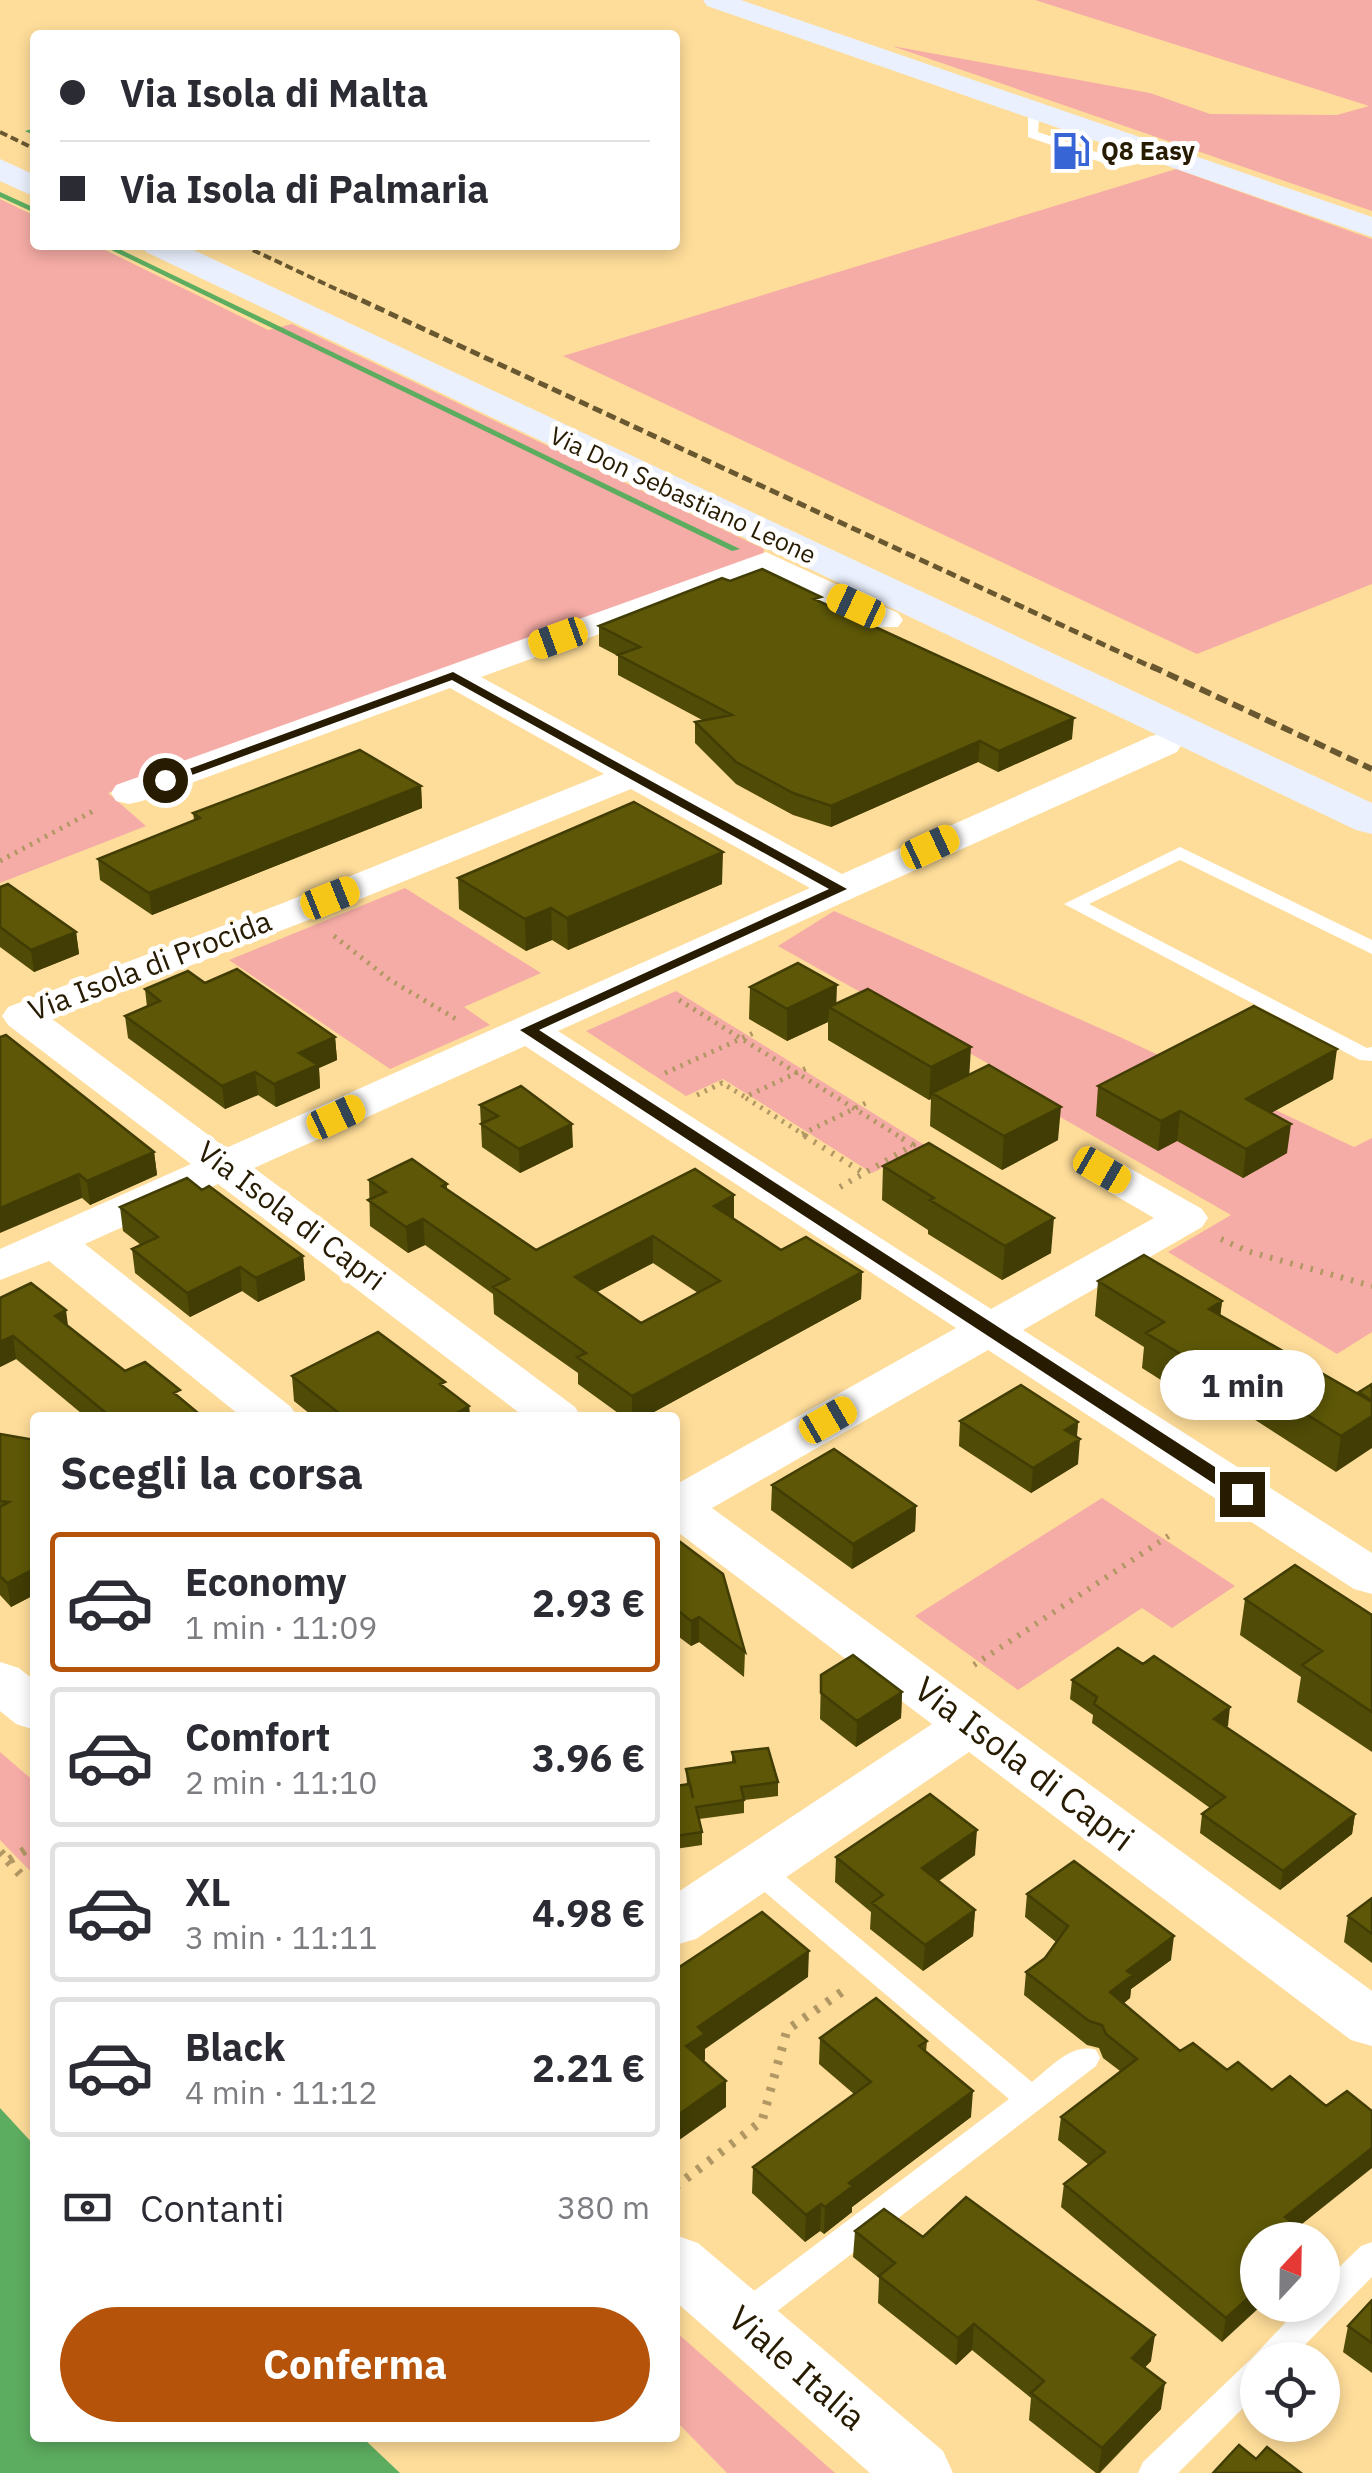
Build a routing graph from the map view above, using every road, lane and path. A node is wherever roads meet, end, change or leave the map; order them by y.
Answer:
1 (716, 0) edge
2 (1372, 228) edge
3 (168, 250) edge
4 (886, 620) dead end
5 (453, 676) junction
6 (1164, 744) dead end
7 (633, 775) junction
8 (129, 794) joint
9 (1372, 820) edge
10 (0, 861) edge
11 (840, 889) junction
12 (297, 912) junction
13 (1372, 948) edge
14 (670, 994) dead end
15 (11, 1017) edge
16 (758, 1030) dead end
17 (511, 1037) junction
18 (740, 1038) junction
19 (1372, 1053) edge
20 (809, 1067) dead end
21 (796, 1073) junction
22 (657, 1077) dead end
23 (868, 1102) dead end
24 (854, 1108) junction
25 (802, 1134) junction
26 (226, 1167) junction
27 (1102, 1170) dead end
28 (1186, 1218) junction
29 (54, 1242) junction
30 (0, 1266) edge
31 (1372, 1286) edge
32 (989, 1328) junction
33 (266, 1412) edge
34 (550, 1412) edge
35 (680, 1503) edge
36 (680, 1510) edge
37 (1170, 1535) dead end
38 (1372, 1577) edge
39 (974, 1665) dead end
40 (0, 1681) edge
41 (30, 1707) edge
42 (971, 1724) junction
43 (30, 1847) edge
44 (0, 1852) edge
45 (8, 1860) junction
46 (757, 1869) junction
47 (20, 1874) dead end
48 (680, 1921) edge
49 (850, 1986) dead end
50 (1372, 2022) edge
51 (1085, 2058) dead end
52 (1031, 2099) junction
53 (680, 2183) edge
54 (1372, 2256) edge
55 (680, 2266) edge
56 (741, 2320) junction
57 (1286, 2342) edge
58 (1240, 2388) edge
59 (919, 2473) edge
60 (1155, 2473) edge

1 - 2 street
3 - 9 street, Via Don Sebastiano Leone
4 - 5 street
5 - 7 street
5 - 8 street
6 - 11 street
7 - 11 street
7 - 12 street, Via Isola di Procida
8 - 10 path
11 - 17 street
12 - 15 street, Via Isola di Procida
12 - 17 path
13 - 19 lane
14 - 18 path
15 - 26 street, Via Isola di Capri
16 - 18 path
17 - 26 street
17 - 32 street
18 - 21 path
18 - 22 path
20 - 21 path
21 - 24 path
21 - 25 path
23 - 24 path
24 - 25 path
24 - 25 path
26 - 29 street
26 - 34 street, Via Isola di Capri
27 - 28 street
28 - 31 path
28 - 32 street
29 - 30 street
29 - 33 street
32 - 35 street
32 - 38 street
36 - 42 street, Via Isola di Capri
37 - 39 path
40 - 41 street
42 - 46 street
42 - 50 street, Via Isola di Capri
43 - 45 path
44 - 45 path
45 - 47 path
46 - 48 street
46 - 52 lane
49 - 53 path
51 - 52 lane
52 - 56 lane
54 - 57 lane
55 - 56 street, Viale Italia
56 - 59 street, Viale Italia
58 - 60 lane

